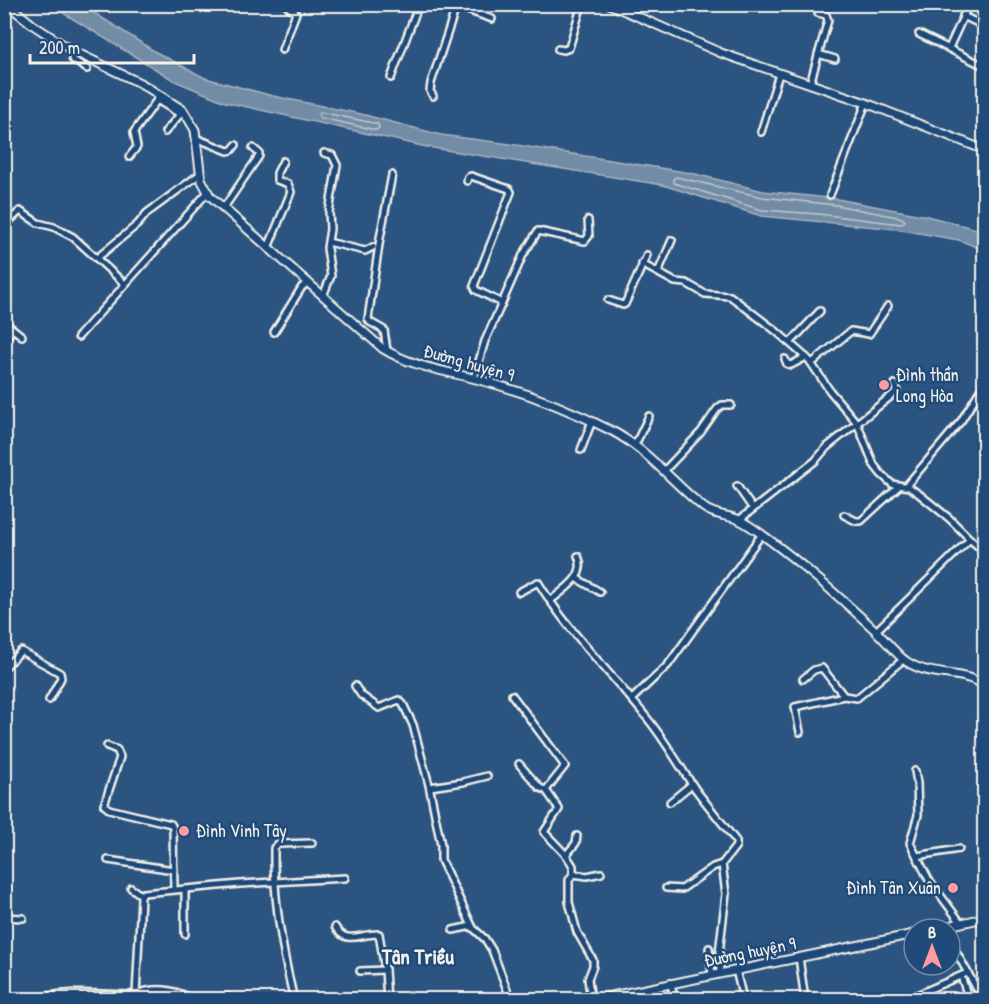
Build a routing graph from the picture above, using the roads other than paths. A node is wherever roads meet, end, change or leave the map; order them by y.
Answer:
1 (7, 4) edge
2 (285, 4) edge
3 (419, 4) edge
4 (457, 4) edge
5 (462, 4) edge
6 (582, 4) edge
7 (609, 4) edge
8 (819, 4) edge
9 (969, 4) edge
10 (624, 7) edge
11 (963, 16) junction
12 (492, 19) dead end
13 (984, 26) edge
14 (919, 34) dead end
15 (949, 48) junction
16 (558, 49) dead end
17 (282, 50) dead end
18 (73, 51) junction
19 (818, 54) junction
20 (835, 59) dead end
21 (984, 66) edge
22 (87, 69) dead end
23 (778, 74) junction
24 (391, 78) dead end
25 (810, 84) junction
26 (433, 96) dead end
27 (866, 103) junction
28 (182, 112) junction
29 (165, 132) dead end
30 (761, 132) dead end
31 (198, 140) junction
32 (236, 145) dead end
33 (253, 148) dead end
34 (984, 148) edge
35 (324, 153) dead end
36 (129, 157) dead end
37 (282, 160) dead end
38 (200, 174) junction
39 (392, 175) dead end
40 (467, 181) dead end
41 (207, 193) junction
42 (830, 195) dead end
43 (223, 209) junction
44 (588, 220) dead end
45 (4, 226) edge
46 (672, 240) dead end
47 (328, 242) junction
48 (373, 247) dead end
49 (268, 248) junction
50 (646, 255) dead end
51 (97, 258) junction
52 (642, 264) junction
53 (658, 272) junction
54 (308, 283) junction
55 (125, 284) junction
56 (323, 296) junction
57 (608, 300) dead end
58 (502, 303) junction
59 (888, 306) dead end
60 (820, 311) dead end
61 (4, 322) edge
62 (13, 328) junction
63 (274, 332) dead end
64 (22, 336) dead end
65 (78, 337) dead end
66 (4, 340) edge
67 (790, 343) junction
68 (387, 351) junction
69 (806, 357) junction
70 (784, 359) dead end
71 (812, 363) junction
72 (474, 378) junction
73 (895, 384) dead end
74 (984, 384) edge
75 (731, 405) dead end
76 (650, 416) dead end
77 (592, 421) junction
78 (858, 425) junction
79 (635, 445) junction
80 (581, 450) dead end
81 (664, 471) junction
82 (737, 486) dead end
83 (903, 486) junction
84 (753, 509) junction
85 (844, 515) dead end
86 (739, 520) junction
87 (762, 534) junction
88 (970, 539) junction
89 (984, 552) edge
90 (578, 556) dead end
91 (576, 578) junction
92 (519, 592) dead end
93 (600, 592) dead end
94 (550, 601) junction
95 (876, 631) junction
96 (904, 659) junction
97 (4, 668) edge
98 (803, 679) dead end
99 (984, 685) edge
100 (355, 686) dead end
101 (512, 695) dead end
102 (844, 696) junction
103 (632, 699) junction
104 (49, 700) dead end
105 (800, 732) dead end
106 (107, 746) dead end
107 (519, 764) dead end
108 (915, 771) dead end
109 (487, 776) dead end
110 (692, 784) junction
111 (430, 787) junction
112 (546, 790) junction
113 (670, 802) dead end
114 (577, 836) dead end
115 (312, 843) dead end
116 (958, 849) dead end
117 (566, 855) junction
118 (916, 856) junction
119 (108, 860) dead end
120 (722, 864) junction
121 (174, 870) junction
122 (601, 873) dead end
123 (573, 874) junction
124 (345, 878) dead end
125 (273, 882) junction
126 (131, 888) dead end
127 (666, 888) dead end
128 (185, 889) junction
129 (174, 890) junction
130 (141, 895) junction
131 (4, 917) edge
132 (957, 917) edge
133 (23, 918) dead end
134 (984, 918) edge
135 (962, 923) edge
136 (472, 926) junction
137 (335, 927) dead end
138 (453, 930) dead end
139 (185, 934) dead end
140 (902, 936) edge
141 (709, 948) dead end
142 (799, 957) junction
143 (962, 964) edge
144 (385, 970) junction
145 (736, 970) junction
146 (360, 971) dead end
147 (967, 973) junction
148 (716, 974) junction
149 (962, 975) edge
150 (958, 977) edge
151 (960, 977) edge
152 (670, 983) junction
153 (978, 991) dead end
154 (136, 995) junction
155 (742, 995) dead end
156 (83, 997) edge
157 (32, 999) edge
158 (191, 999) edge
159 (206, 999) edge
160 (234, 999) edge
161 (294, 999) edge
162 (387, 999) edge
163 (511, 999) edge
164 (591, 999) edge
165 (678, 999) edge
166 (694, 999) edge
167 (699, 999) edge
168 (805, 999) edge
169 (905, 999) edge
170 (969, 999) edge

1 - 18 street, Đường huyện 9
2 - 17 street
3 - 24 street
4 - 26 street
5 - 12 street
6 - 16 street
7 - 10 street
8 - 19 street
9 - 11 street
10 - 23 street
11 - 13 street
11 - 15 street
14 - 15 street
15 - 21 street
18 - 22 street
18 - 28 street, Đường huyện 9
19 - 20 street
19 - 25 street
23 - 25 street
23 - 30 street
25 - 27 street
27 - 34 street
27 - 42 street
28 - 29 street
28 - 31 street, Đường huyện 9
28 - 36 street
31 - 32 street
31 - 38 street, Đường huyện 9
33 - 43 street
35 - 47 street
37 - 49 street
38 - 41 street, Đường huyện 9
38 - 51 street
39 - 68 street
40 - 58 street
41 - 43 street, Đường huyện 9
41 - 55 street
43 - 49 street, Đường huyện 9
44 - 58 street
45 - 51 street
46 - 53 street
47 - 48 street
47 - 56 street
49 - 54 street, Đường huyện 9
50 - 52 street
51 - 55 street
52 - 53 street
52 - 57 street
53 - 67 street
54 - 56 street, Đường huyện 9
54 - 63 street
55 - 65 street
56 - 68 street, Đường huyện 9
58 - 72 street
59 - 71 street
60 - 67 street
61 - 62 street
62 - 64 street
62 - 66 street
67 - 69 street
68 - 72 street, Đường huyện 9
69 - 70 street
69 - 71 street
71 - 78 street
72 - 77 street, Đường huyện 9
73 - 78 street
74 - 83 street
75 - 81 street
76 - 79 street
77 - 79 street, Đường huyện 9
77 - 80 street
78 - 83 street
78 - 84 street
79 - 81 street, Đường huyện 9
81 - 86 street, Đường huyện 9
82 - 84 street
83 - 85 street
83 - 88 street
84 - 86 street
86 - 87 street, Đường huyện 9
87 - 95 street, Đường huyện 9
87 - 103 street
88 - 89 street
88 - 95 street
90 - 91 street
91 - 93 street
91 - 94 street
92 - 94 street
94 - 103 street
95 - 96 street, Đường huyện 9
96 - 99 street, Đường huyện 9
96 - 102 street
97 - 104 street
98 - 102 street
100 - 111 street
101 - 112 street
102 - 105 street
103 - 110 street
106 - 121 street
107 - 112 street
108 - 118 street
109 - 111 street
110 - 113 street
110 - 120 street
111 - 136 street
112 - 117 street
114 - 117 street
115 - 125 street
116 - 118 street
117 - 123 street
118 - 132 street
119 - 121 street
120 - 127 street
120 - 148 street
121 - 129 street
122 - 123 street
123 - 164 street
124 - 125 street
125 - 128 street
125 - 161 street
126 - 130 street
128 - 129 street
128 - 139 street
129 - 130 street
130 - 154 street
131 - 133 street
134 - 135 street
136 - 138 street
136 - 163 street
137 - 144 street
140 - 142 street, Đường huyện 9
141 - 148 street
142 - 145 street, Đường huyện 9
142 - 168 street
143 - 147 street
144 - 146 street
144 - 162 street
145 - 148 street, Đường huyện 9
145 - 155 street
147 - 149 street
147 - 153 street
148 - 152 street, Đường huyện 9
150 - 169 street
151 - 170 street
152 - 164 street, Đường huyện 9
152 - 165 street
154 - 156 street
154 - 158 street
156 - 157 street
159 - 160 street
166 - 167 street

